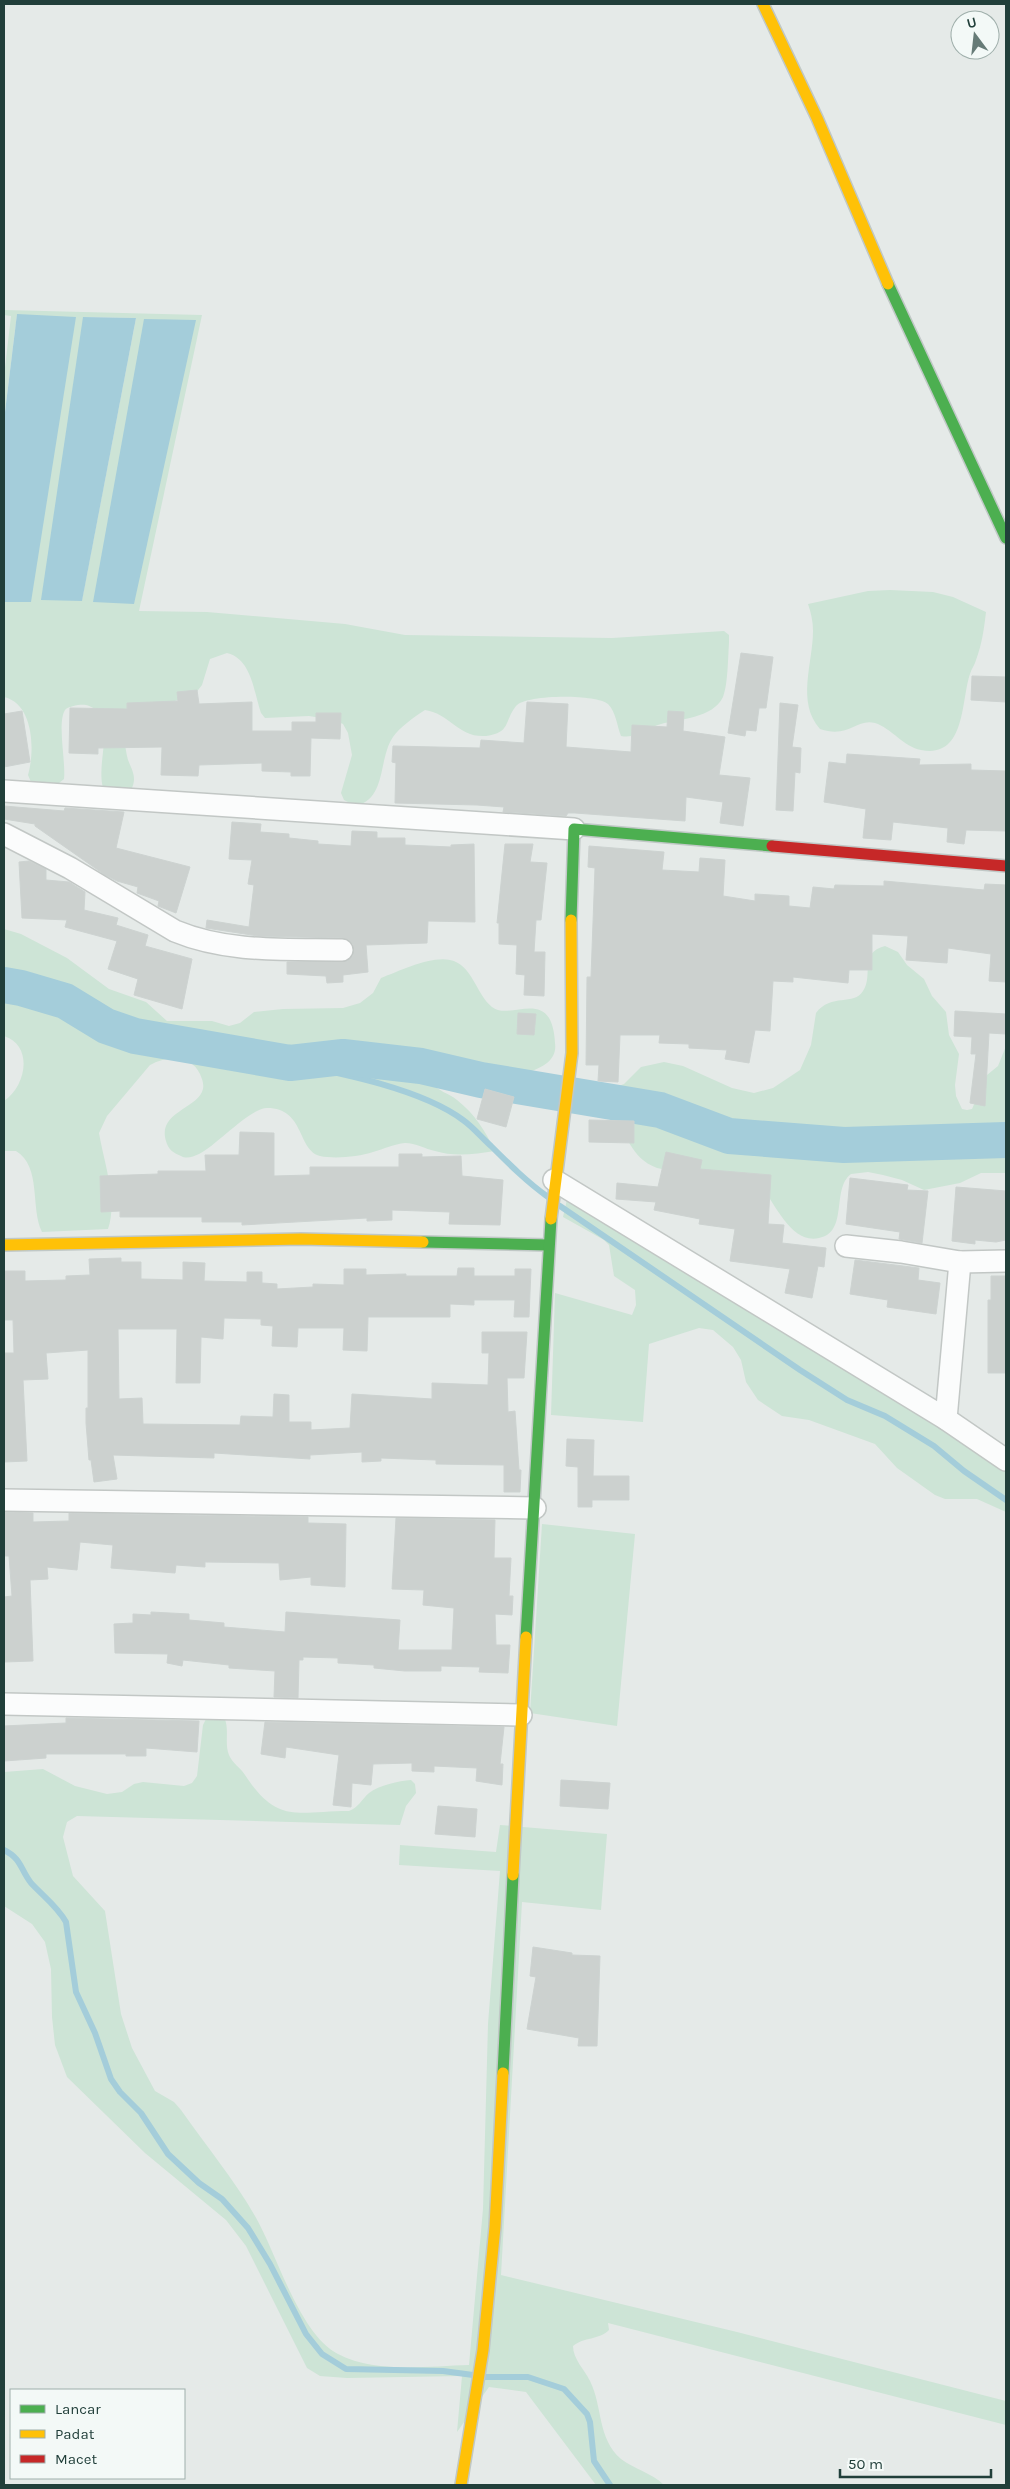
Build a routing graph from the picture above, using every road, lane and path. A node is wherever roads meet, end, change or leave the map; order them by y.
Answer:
1 (763, 4) edge
2 (1006, 538) edge
3 (4, 791) edge
4 (574, 829) junction
5 (4, 834) edge
6 (1006, 866) edge
7 (342, 950) dead end
8 (554, 1185) junction
9 (4, 1245) edge
10 (548, 1245) junction
11 (846, 1246) dead end
12 (1006, 1261) edge
13 (960, 1262) junction
14 (946, 1419) junction
15 (1006, 1460) edge
16 (4, 1500) edge
17 (535, 1508) junction
18 (4, 1704) edge
19 (521, 1715) junction
20 (461, 2485) edge

1 - 2 street
3 - 4 street
4 - 6 street
4 - 8 street
5 - 7 street
8 - 10 street
8 - 14 street
9 - 10 street
10 - 17 street
11 - 13 street
12 - 13 street
13 - 14 street
14 - 15 street
16 - 17 street
17 - 19 street
18 - 19 street
19 - 20 street

